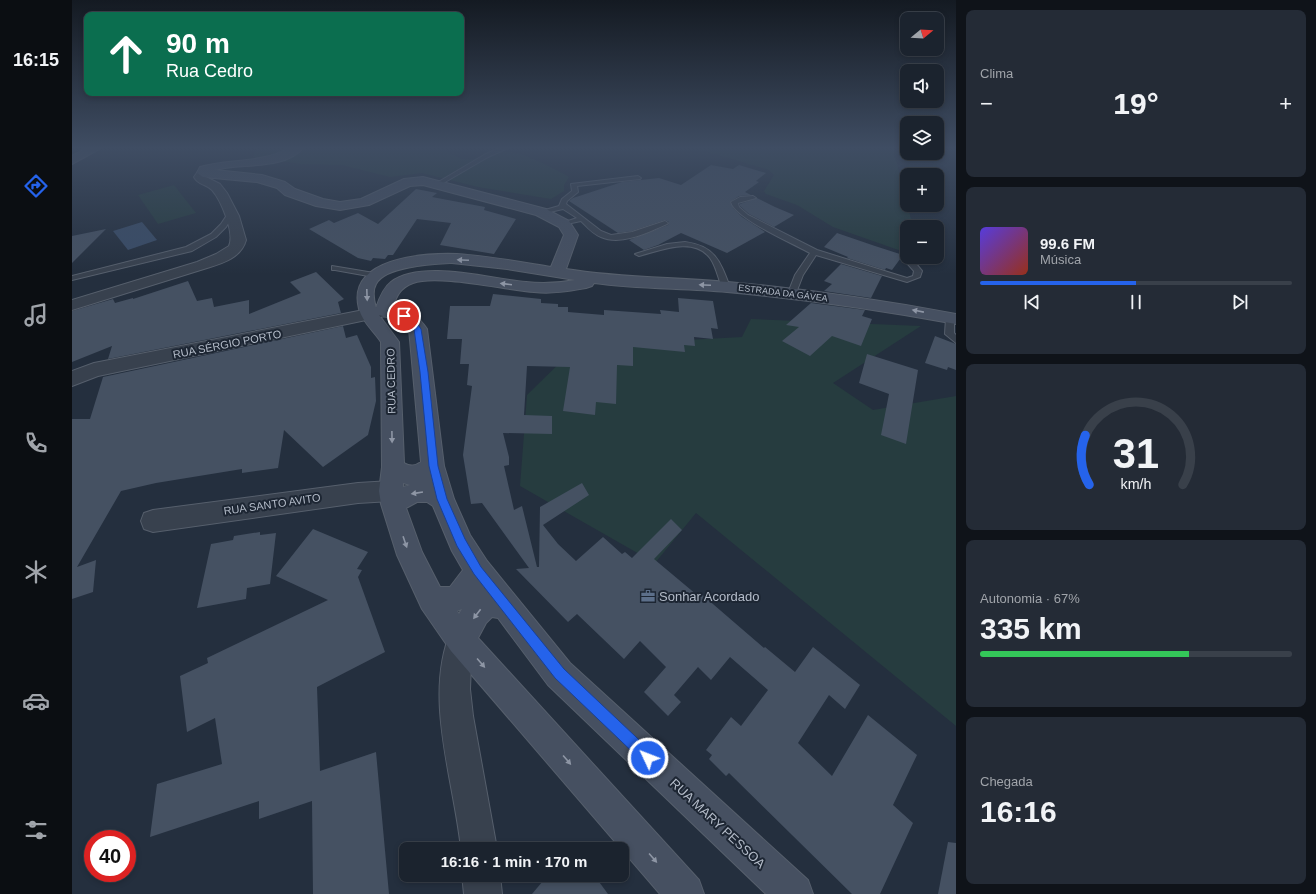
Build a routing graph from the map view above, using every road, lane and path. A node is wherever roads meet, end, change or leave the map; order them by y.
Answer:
1 (218, 190) edge
2 (287, 190) edge
3 (391, 190) edge
4 (459, 190) edge
5 (574, 190) edge
6 (753, 198) dead end
7 (563, 207) junction
8 (541, 212) junction
9 (231, 213) junction
10 (582, 219) junction
11 (665, 223) dead end
12 (564, 224) junction
13 (814, 252) junction
14 (639, 254) dead end
15 (912, 264) edge
16 (335, 268) dead end
17 (557, 272) junction
18 (374, 275) junction
19 (72, 278) edge
20 (608, 280) junction
21 (726, 287) junction
22 (792, 293) junction
23 (72, 305) edge
24 (377, 314) junction
25 (953, 318) edge
26 (956, 340) edge
27 (72, 379) edge
28 (433, 466) junction
29 (392, 487) junction
30 (442, 499) junction
31 (153, 520) dead end
32 (478, 570) junction
33 (432, 600) junction
34 (504, 606) junction
35 (461, 641) junction
36 (479, 842) edge
37 (482, 882) edge
38 (483, 894) edge
39 (685, 894) edge
40 (794, 894) edge

1 - 9 street
2 - 3 street
4 - 8 street
5 - 7 lane
6 - 13 lane
7 - 8 lane
7 - 10 lane
8 - 12 street
9 - 19 lane
9 - 23 street
10 - 11 lane
10 - 12 lane
12 - 17 street
13 - 15 lane
13 - 22 lane
14 - 21 lane
16 - 18 lane
17 -> 18 street
17 - 20 street, ESTRADA DA GÁVEA
18 -> 24 street, RUA CEDRO
21 -> 20 street, ESTRADA DA GÁVEA
20 -> 24 street, ESTRADA DA GÁVEA
21 - 22 street, ESTRADA DA GÁVEA
25 -> 22 street, ESTRADA DA GÁVEA
24 - 27 street, RUA SÉRGIO PORTO
24 - 28 street
24 -> 29 street, RUA CEDRO
25 - 26 lane
28 - 29 street
28 - 30 street, RUA MARY PESSOA
30 -> 29 street
29 - 31 street, RUA SANTO AVITO
29 -> 33 street
30 - 32 street, RUA MARY PESSOA
32 - 33 street
32 - 34 street, RUA MARY PESSOA
33 - 35 street
34 -> 35 street
34 - 40 street, RUA MARY PESSOA
35 - 36 street
35 -> 39 street
37 - 38 street

